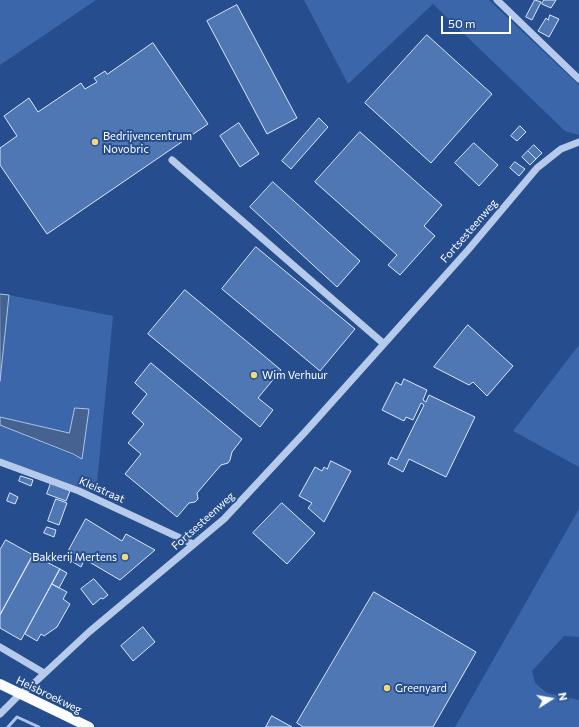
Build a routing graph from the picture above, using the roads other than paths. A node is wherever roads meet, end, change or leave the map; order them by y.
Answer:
1 (497, 0) edge
2 (579, 78) edge
3 (579, 142) edge
4 (172, 160) dead end
5 (384, 344) junction
6 (0, 462) edge
7 (193, 544) junction
8 (0, 647) edge
9 (44, 674) junction
10 (0, 684) edge
11 (19, 695) junction
12 (0, 714) edge
13 (89, 727) edge

1 - 2 street
3 - 5 street, Fortsesteenweg
4 - 5 street
5 - 7 street, Fortsesteenweg
6 - 7 street, Kleistraat
7 - 9 street, Fortsesteenweg
8 - 9 street
9 - 11 street, Fortsesteenweg
10 - 11 main road, Heisbroekweg
11 - 12 street, Fortsesteenweg
11 - 13 main road, Heisbroekweg

